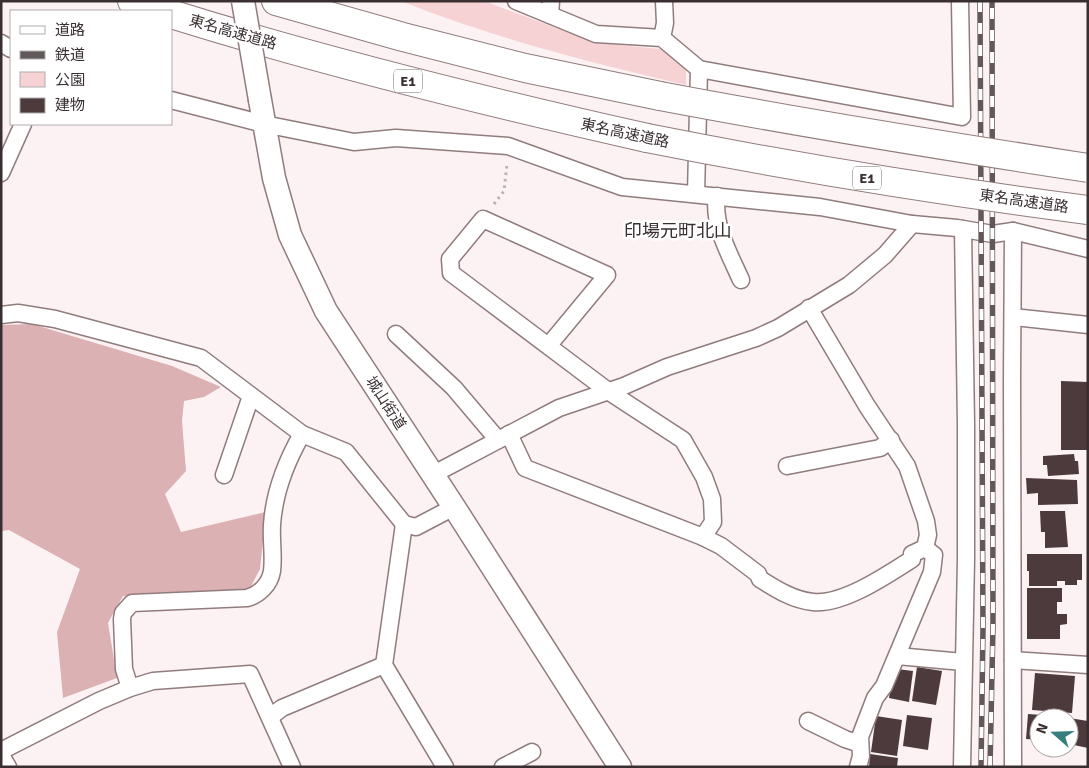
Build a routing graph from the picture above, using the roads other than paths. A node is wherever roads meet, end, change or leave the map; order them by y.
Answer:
1 (132, 1) edge
2 (243, 1) edge
3 (276, 1) edge
4 (516, 1) edge
5 (664, 1) edge
6 (960, 1) edge
7 (550, 8) edge
8 (161, 10) edge
9 (172, 14) edge
10 (662, 38) junction
11 (698, 69) junction
12 (172, 100) edge
13 (264, 124) junction
14 (23, 125) edge
15 (1088, 168) edge
16 (1, 174) edge
17 (696, 194) junction
18 (717, 196) junction
19 (1088, 210) edge
20 (912, 224) junction
21 (963, 229) junction
22 (1013, 231) junction
23 (1088, 249) edge
24 (741, 280) dead end
25 (809, 308) junction
26 (1, 314) edge
27 (1013, 317) junction
28 (1088, 325) edge
29 (396, 334) dead end
30 (549, 345) junction
31 (608, 391) junction
32 (251, 396) junction
33 (302, 434) junction
34 (504, 437) junction
35 (891, 440) junction
36 (787, 466) dead end
37 (432, 474) junction
38 (224, 475) dead end
39 (454, 507) junction
40 (404, 524) junction
41 (703, 537) junction
42 (925, 548) junction
43 (897, 656) junction
44 (1013, 660) junction
45 (964, 662) junction
46 (384, 665) junction
47 (1088, 665) edge
48 (130, 688) junction
49 (270, 717) junction
50 (808, 721) dead end
51 (860, 744) junction
52 (1, 751) edge
53 (532, 752) dead end
54 (1, 755) edge
55 (8, 767) edge
56 (292, 767) edge
57 (446, 767) edge
58 (502, 767) edge
59 (620, 767) edge
60 (858, 767) edge
61 (962, 767) edge
62 (1013, 767) edge

1 - 8 highway
2 - 13 street, 城山街道, bridge
3 - 15 highway, bridge
4 - 7 street
5 - 10 street
6 - 11 street
7 - 10 street
9 - 19 highway, 東名高速道路 / E1, bridge
10 - 11 street
11 - 17 street
12 - 13 street
13 - 17 street
13 - 37 street, 城山街道
14 - 16 street
17 - 18 street
18 - 20 street
18 - 24 street
20 - 21 street
20 - 25 street
21 - 22 street
21 - 45 street
22 - 23 street
22 - 27 street
25 - 31 street
25 - 35 street
26 - 32 street
27 - 28 street
27 - 44 street
29 - 34 street
30 - 30 street
30 - 31 street
31 - 34 street
31 - 41 street
32 - 33 street
32 - 38 street
33 - 40 street
33 - 48 street
34 - 37 street
34 - 41 street
35 - 36 street
35 - 42 street
37 - 39 street, 城山街道
39 - 40 street
39 - 59 street, 城山街道
40 - 46 street
41 - 42 street
42 - 43 street
43 - 45 street
43 - 51 street
44 - 47 street
44 - 62 street
45 - 61 street
46 - 49 street
46 - 57 street
48 - 49 street
48 - 52 street
49 - 56 street
50 - 51 street
51 - 60 street
53 - 58 street
54 - 55 street

